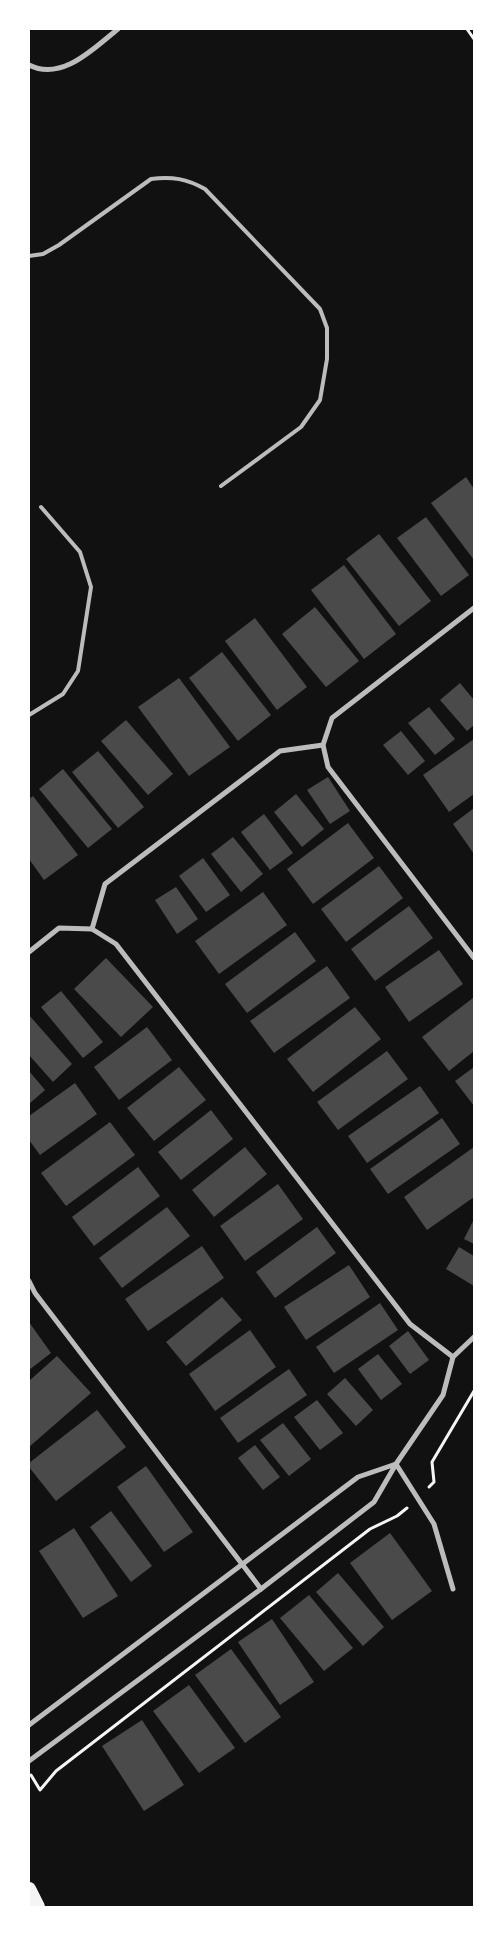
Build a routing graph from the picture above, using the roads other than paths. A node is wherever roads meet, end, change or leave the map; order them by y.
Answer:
1 (118, 29) edge
2 (29, 65) edge
3 (29, 256) edge
4 (220, 486) dead end
5 (42, 507) dead end
6 (474, 608) edge
7 (29, 715) edge
8 (323, 744) junction
9 (92, 929) junction
10 (29, 952) edge
11 (474, 958) edge
12 (29, 1281) edge
13 (474, 1337) edge
14 (454, 1357) junction
15 (396, 1464) junction
16 (241, 1565) junction
17 (261, 1589) junction
18 (453, 1589) dead end
19 (29, 1725) edge
20 (29, 1761) edge
21 (29, 1889) edge
22 (38, 1907) edge

1 - 2 street
3 - 4 lane
5 - 7 lane
6 - 8 street
8 - 9 street
8 - 11 street
9 - 10 street
9 - 14 street
12 - 16 street
13 - 14 street
14 - 15 street
15 - 16 street
15 - 17 street
15 - 18 street
16 - 17 street
16 - 19 street
17 - 20 street
21 - 22 highway

